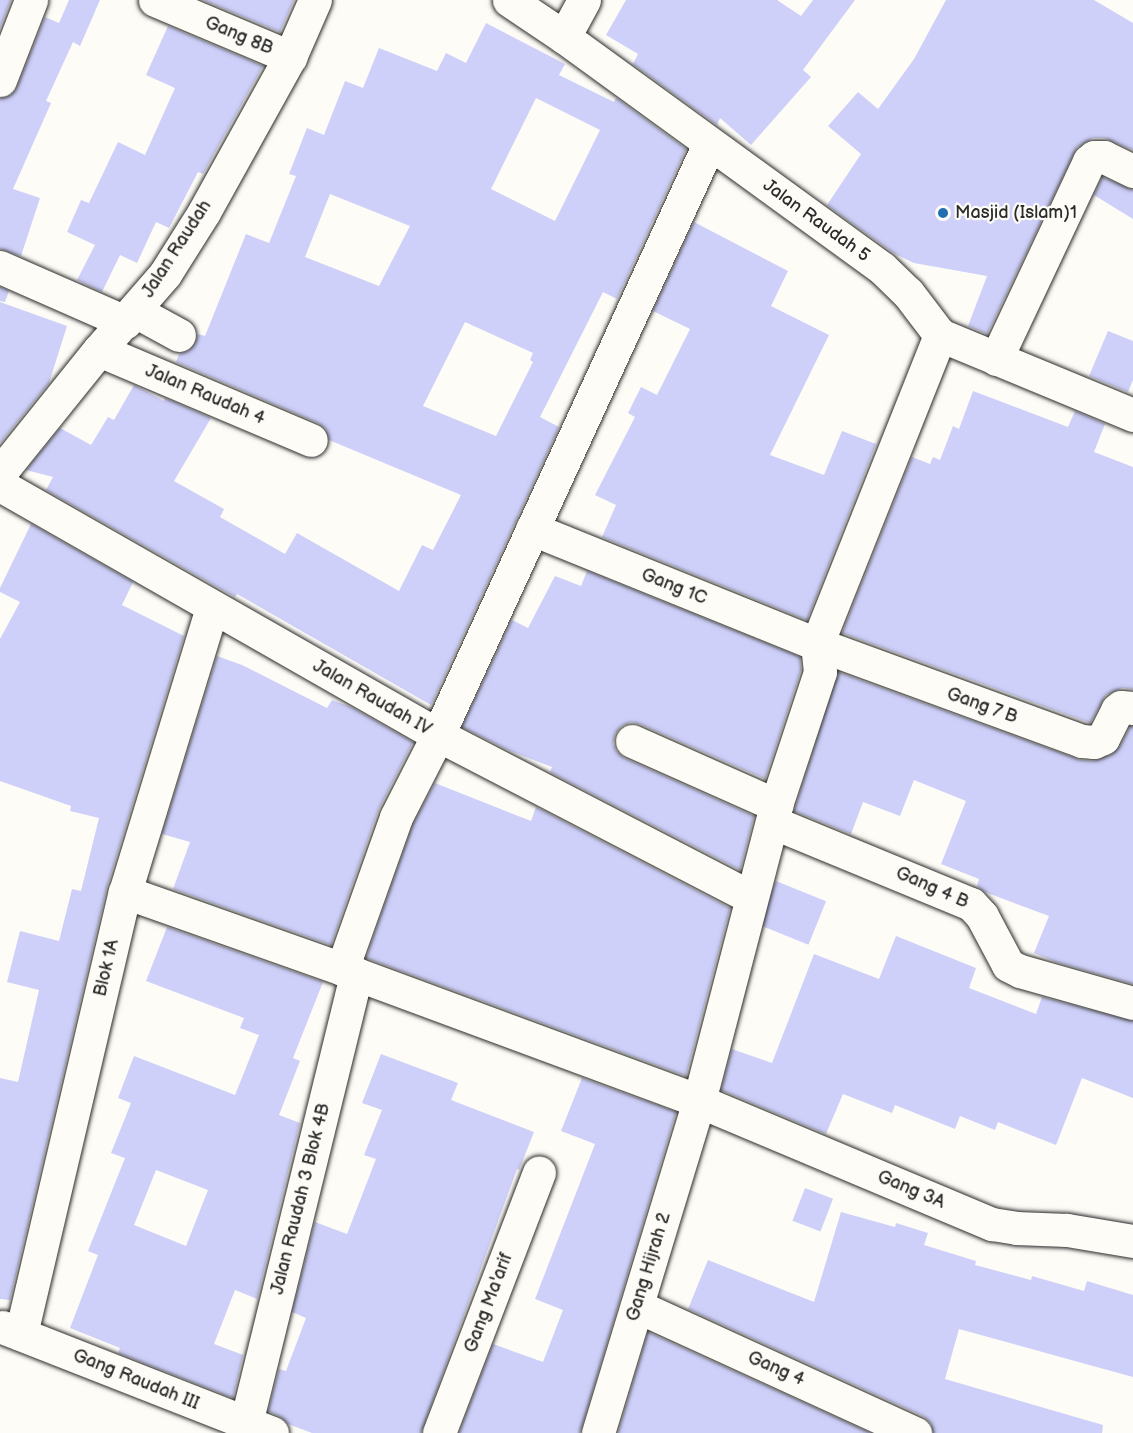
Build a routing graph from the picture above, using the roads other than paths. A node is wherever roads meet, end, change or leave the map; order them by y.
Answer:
1 (31, 0) edge
2 (155, 0) edge
3 (315, 0) edge
4 (509, 0) edge
5 (584, 0) edge
6 (564, 37) junction
7 (290, 57) junction
8 (0, 80) edge
9 (709, 144) junction
10 (1133, 171) edge
11 (0, 267) edge
12 (130, 316) junction
13 (179, 335) dead end
14 (940, 335) junction
15 (99, 350) junction
16 (996, 359) junction
17 (1133, 415) edge
18 (311, 440) dead end
19 (0, 473) edge
20 (0, 485) edge
21 (532, 529) junction
22 (212, 607) junction
23 (817, 644) junction
24 (1133, 708) edge
25 (438, 735) junction
26 (632, 741) dead end
27 (774, 814) junction
28 (125, 892) junction
29 (750, 897) junction
30 (349, 971) junction
31 (1133, 1003) edge
32 (699, 1101) junction
33 (539, 1173) dead end
34 (1133, 1241) edge
35 (637, 1306) junction
36 (10, 1330) edge
37 (259, 1428) edge
38 (439, 1433) edge
39 (598, 1433) edge
40 (915, 1433) edge

1 - 8 street
2 - 7 street, Gang 8B
3 - 7 street, Jalan Raudah
4 - 6 street, Jalan Raudah 5
5 - 6 street
6 - 9 street, Jalan Raudah 5
7 - 12 street, Jalan Raudah
9 - 14 street, Jalan Raudah 5
9 - 21 street, Jalan Raudah 3 Blok 4B
10 - 16 street
11 - 12 street
12 - 13 street
12 - 15 street, Jalan Raudah
14 - 16 street, Jalan Raudah 5
14 - 23 street
15 - 18 street, Jalan Raudah 4
15 - 19 street, Jalan Raudah
16 - 17 street, Jalan Raudah 5
20 - 22 street, Jalan Raudah IV
21 - 23 street, Gang 1C
21 - 25 street, Jalan Raudah 3 Blok 4B
22 - 25 street, Jalan Raudah IV
22 - 28 street, Blok 1A
23 - 24 street, Gang 7 B
23 - 27 street, Gang Hijrah 2
25 - 29 street, Jalan Raudah IV
25 - 30 street, Jalan Raudah 3 Blok 4B
26 - 27 street, Gang 4 B
27 - 29 street, Gang Hijrah 2
27 - 31 street, Gang 4 B
28 - 30 street, Gang 3A
28 - 36 street, Blok 1A
29 - 32 street, Gang Hijrah 2
30 - 32 street, Gang 3A
30 - 37 street, Jalan Raudah 3 Blok 4B
32 - 34 street, Gang 3A
32 - 35 street, Gang Hijrah 2
33 - 38 street, Gang Ma'arif
35 - 39 street, Gang Hijrah 2
35 - 40 street, Gang 4
36 - 37 street, Gang Raudah III

